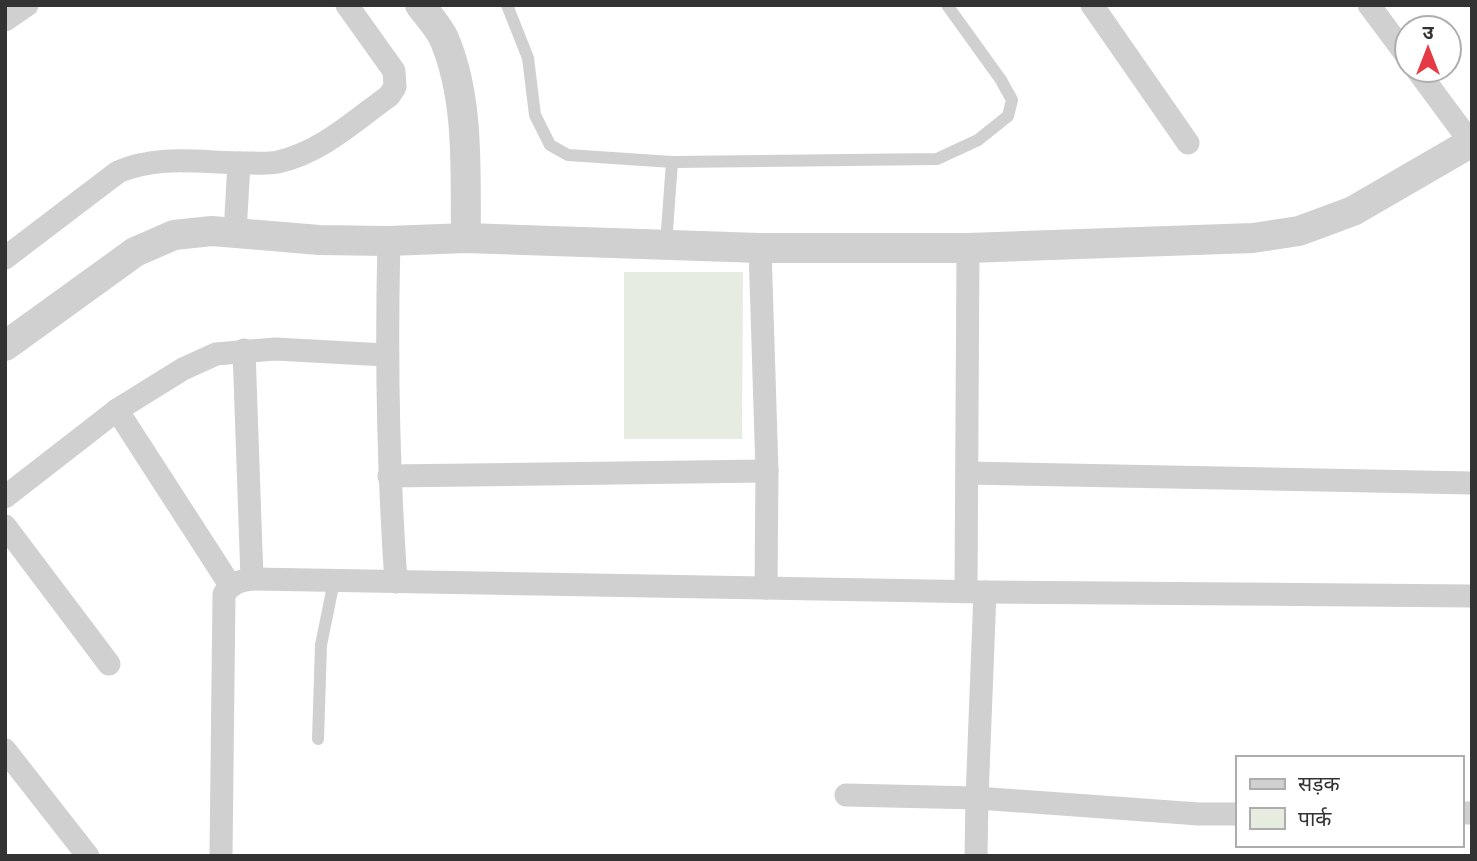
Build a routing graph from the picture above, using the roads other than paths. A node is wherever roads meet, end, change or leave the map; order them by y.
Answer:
1 (27, 5) edge
2 (347, 5) edge
3 (420, 5) edge
4 (507, 5) edge
5 (947, 5) edge
6 (1092, 5) edge
7 (1369, 5) edge
8 (5, 20) edge
9 (1393, 38) edge
10 (1428, 84) edge
11 (1471, 142) edge
12 (1188, 143) dead end
13 (672, 162) junction
14 (239, 163) junction
15 (235, 233) junction
16 (466, 238) junction
17 (389, 241) junction
18 (666, 244) junction
19 (760, 248) junction
20 (968, 248) junction
21 (5, 258) edge
22 (5, 346) edge
23 (244, 350) junction
24 (386, 355) junction
25 (117, 410) junction
26 (767, 471) junction
27 (967, 472) junction
28 (389, 476) junction
29 (1472, 484) edge
30 (5, 497) edge
31 (5, 526) edge
32 (334, 581) junction
33 (241, 582) junction
34 (396, 582) junction
35 (766, 588) junction
36 (976, 592) junction
37 (1472, 596) edge
38 (109, 664) dead end
39 (318, 739) dead end
40 (5, 750) edge
41 (846, 795) dead end
42 (977, 798) junction
43 (1236, 814) edge
44 (88, 856) edge
45 (221, 856) edge
46 (976, 856) edge

1 - 8 street
2 - 14 street
3 - 16 street
4 - 13 lane
5 - 13 lane
6 - 12 street
7 - 9 street
10 - 11 street
11 - 20 street
13 - 18 lane
14 - 15 street
14 - 21 street
15 - 17 street
15 - 22 street
16 - 17 street
16 - 18 street
17 - 24 street
18 - 19 street
19 - 20 street
19 - 26 street
20 - 27 street
23 - 24 street
23 - 25 street
23 - 33 street
24 - 28 street
25 - 30 street
25 - 33 street
26 - 28 street
26 - 35 street
27 - 29 street
27 - 36 street
28 - 34 street
31 - 38 street
32 - 33 street
32 - 34 street
32 - 39 lane
33 - 45 street
34 - 35 street
35 - 36 street
36 - 37 street
36 - 42 street
40 - 44 street
41 - 42 street
42 - 43 street
42 - 46 street

